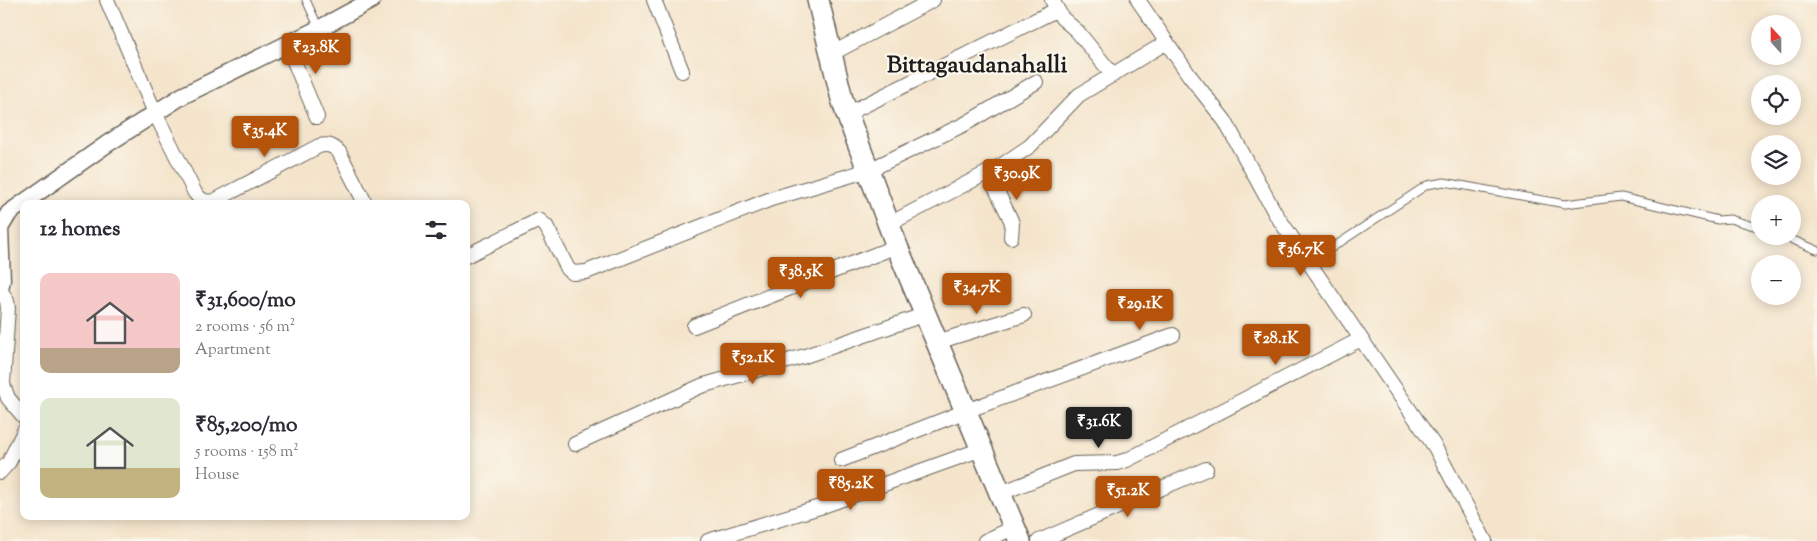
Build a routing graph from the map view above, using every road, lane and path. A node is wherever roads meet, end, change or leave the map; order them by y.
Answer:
1 (107, 0) edge
2 (306, 0) edge
3 (371, 0) edge
4 (654, 0) edge
5 (818, 0) edge
6 (933, 0) edge
7 (1138, 0) edge
8 (1054, 5) edge
9 (319, 28) junction
10 (1167, 42) junction
11 (287, 44) junction
12 (831, 54) junction
13 (682, 72) dead end
14 (1113, 75) junction
15 (1036, 82) dead end
16 (155, 113) junction
17 (847, 114) junction
18 (317, 117) dead end
19 (869, 170) junction
20 (988, 172) junction
21 (27, 200) edge
22 (201, 200) edge
23 (216, 200) edge
24 (363, 200) edge
25 (20, 205) edge
26 (2, 220) edge
27 (889, 224) junction
28 (1751, 225) edge
29 (1011, 237) dead end
30 (1801, 243) edge
31 (897, 246) junction
32 (1817, 250) edge
33 (470, 254) edge
34 (1309, 263) junction
35 (0, 289) edge
36 (926, 314) junction
37 (1024, 315) dead end
38 (694, 326) dead end
39 (1172, 335) dead end
40 (1361, 339) junction
41 (937, 342) junction
42 (966, 411) junction
43 (20, 412) edge
44 (20, 439) edge
45 (575, 444) dead end
46 (982, 450) junction
47 (841, 460) dead end
48 (1206, 469) dead end
49 (0, 472) edge
50 (1000, 493) junction
51 (1018, 534) edge
52 (708, 541) edge
53 (985, 541) edge
54 (1039, 541) edge
55 (1485, 541) edge

1 - 16 street
2 - 9 lane
3 - 9 street
4 - 13 street
5 - 12 main road
6 - 12 street
7 - 10 street
8 - 14 street
8 - 17 street
9 - 11 street
10 - 14 street
10 - 34 street
11 - 16 street
11 - 18 street
12 - 17 main road
14 - 20 street
15 - 19 street
16 - 21 street
16 - 22 street
17 - 19 main road
19 - 27 main road
19 - 33 street
20 - 27 street
20 - 29 street
23 - 24 street
25 - 26 street
26 - 35 street
27 - 31 main road
28 - 34 lane
30 - 32 lane
31 - 36 main road
31 - 38 street
34 - 40 street
35 - 43 street
36 - 41 main road
36 - 45 street
37 - 41 street
39 - 42 street
40 - 50 street
40 - 55 street
41 - 42 main road
42 - 46 main road
42 - 47 street
44 - 49 street
46 - 50 main road
46 - 52 street
48 - 54 street
50 - 51 main road
51 - 53 street

